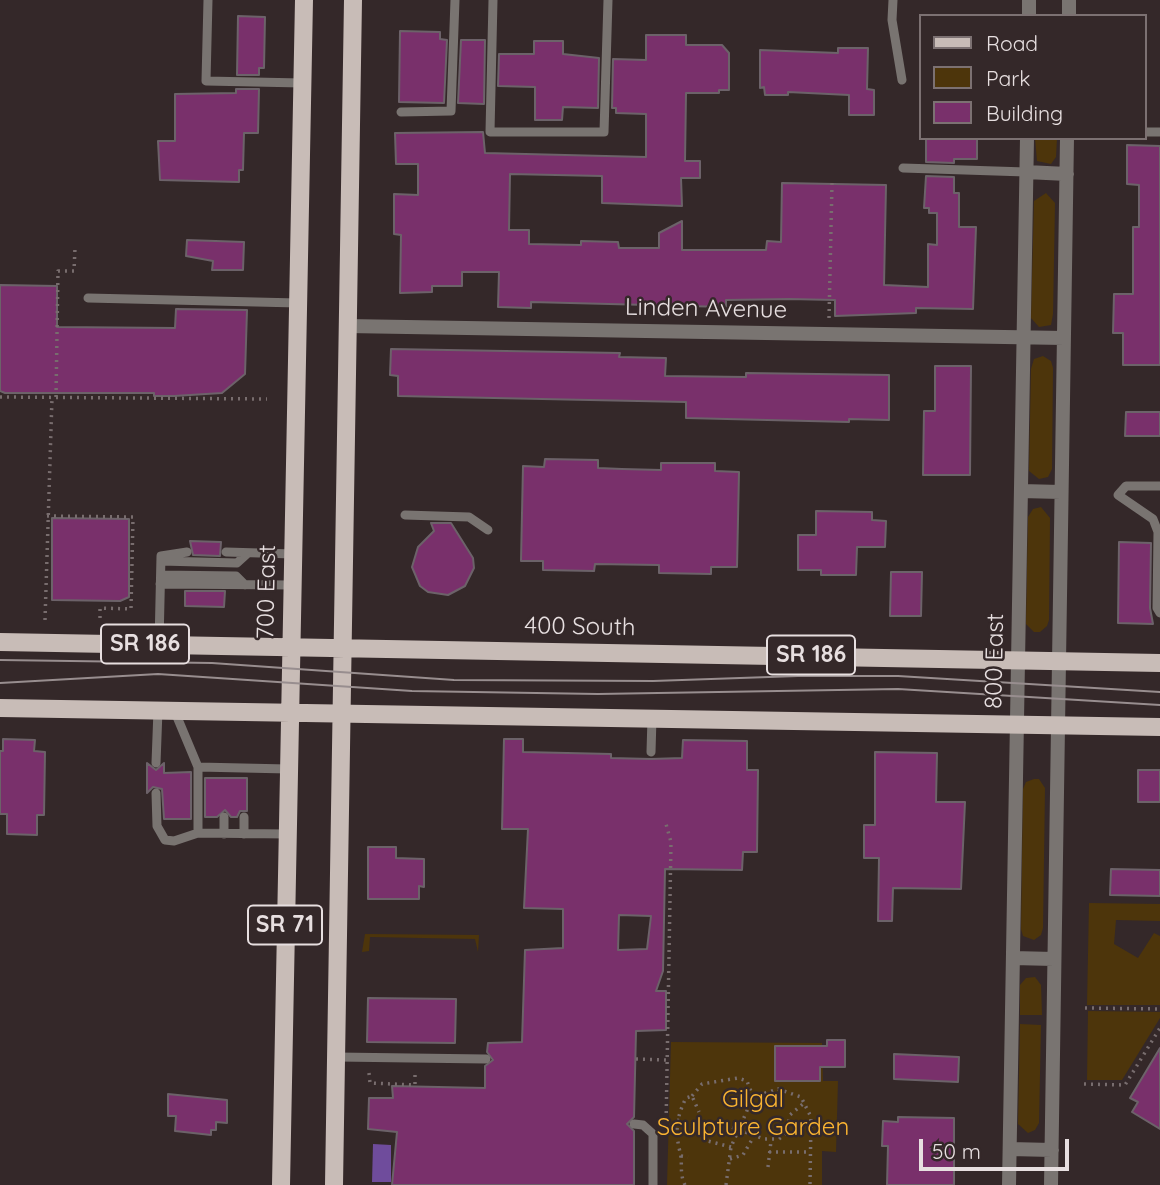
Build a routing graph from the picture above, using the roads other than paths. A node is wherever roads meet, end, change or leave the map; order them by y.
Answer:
1 (208, 0) edge
2 (304, 0) edge
3 (353, 0) edge
4 (455, 0) edge
5 (493, 0) edge
6 (608, 0) edge
7 (893, 0) edge
8 (902, 80) dead end
9 (302, 83) junction
10 (401, 111) dead end
11 (1027, 140) edge
12 (1067, 140) edge
13 (903, 169) dead end
14 (1026, 172) junction
15 (1067, 174) junction
16 (88, 298) dead end
17 (298, 303) junction
18 (347, 326) junction
19 (1024, 337) junction
20 (1064, 338) junction
21 (1160, 486) edge
22 (1021, 491) junction
23 (1061, 492) junction
24 (405, 514) dead end
25 (488, 530) dead end
26 (187, 552) dead end
27 (226, 552) dead end
28 (248, 553) junction
29 (293, 554) junction
30 (161, 561) junction
31 (160, 580) junction
32 (293, 585) junction
33 (1160, 613) edge
34 (0, 642) edge
35 (159, 644) junction
36 (290, 646) junction
37 (344, 649) junction
38 (1018, 658) junction
39 (1059, 660) junction
40 (1160, 663) edge
41 (0, 708) edge
42 (166, 710) junction
43 (289, 711) junction
44 (343, 712) junction
45 (652, 718) junction
46 (1017, 724) junction
47 (1058, 724) junction
48 (1160, 727) edge
49 (651, 752) dead end
50 (156, 763) dead end
51 (198, 767) junction
52 (288, 769) junction
53 (156, 793) dead end
54 (224, 817) dead end
55 (244, 817) dead end
56 (198, 833) junction
57 (224, 834) junction
58 (244, 834) junction
59 (287, 834) junction
60 (1013, 958) junction
61 (1054, 959) junction
62 (337, 1057) junction
63 (486, 1059) dead end
64 (634, 1124) dead end
65 (1010, 1149) junction
66 (1052, 1150) junction
67 (281, 1185) edge
68 (334, 1185) edge
69 (653, 1185) edge
70 (1009, 1185) edge
71 (1051, 1185) edge

1 - 9 lane
2 - 9 main road, 700 East
3 - 18 main road
4 - 10 lane
5 - 6 lane
7 - 8 lane
9 - 17 main road, 700 East
11 - 14 street, 800 East
12 - 15 street
13 - 14 lane
14 - 15 street
14 - 19 street, 800 East
15 - 20 street
16 - 17 lane
17 - 29 main road, 700 East
18 - 19 street, Linden Avenue
18 - 37 main road
19 - 20 street, Linden Avenue
19 - 22 street, 800 East
20 - 23 street
21 - 33 lane
22 - 23 street
22 - 38 street, 800 East
23 - 39 street
24 - 25 lane
26 - 30 lane
27 - 28 lane
28 - 29 lane
28 - 30 lane
29 - 32 main road, 700 East
30 - 31 lane
31 - 32 lane
31 - 35 lane
32 - 36 main road, 700 East
34 - 35 main road, 400 South / SR 186
35 - 36 main road, 400 South / SR 186
36 - 37 main road, 400 South / SR 186
36 - 43 main road, 700 East / SR 71
37 - 38 main road, 400 South / SR 186
37 - 44 main road, SR 71
38 - 39 main road, 400 South / SR 186
38 - 46 street, 800 East
39 - 40 main road, 400 South / SR 186
39 - 47 street
41 - 42 main road
42 - 43 main road
42 - 50 lane
42 - 51 lane
43 - 44 main road
43 - 52 main road, 700 East / SR 71
44 - 45 main road
44 - 62 main road, SR 71
45 - 46 main road
45 - 49 lane
46 - 47 main road
46 - 60 street, 800 East
47 - 48 main road
47 - 61 street
51 - 52 lane
51 - 56 lane
52 - 59 main road, 700 East / SR 71
53 - 56 lane
54 - 57 lane
55 - 58 lane
56 - 57 lane
57 - 58 lane
58 - 59 lane
59 - 67 main road, 700 East / SR 71
60 - 61 street
60 - 65 street, 800 East
61 - 66 street
62 - 63 lane
62 - 68 main road, SR 71
64 - 69 lane
65 - 66 street
65 - 70 street, 800 East
66 - 71 street

